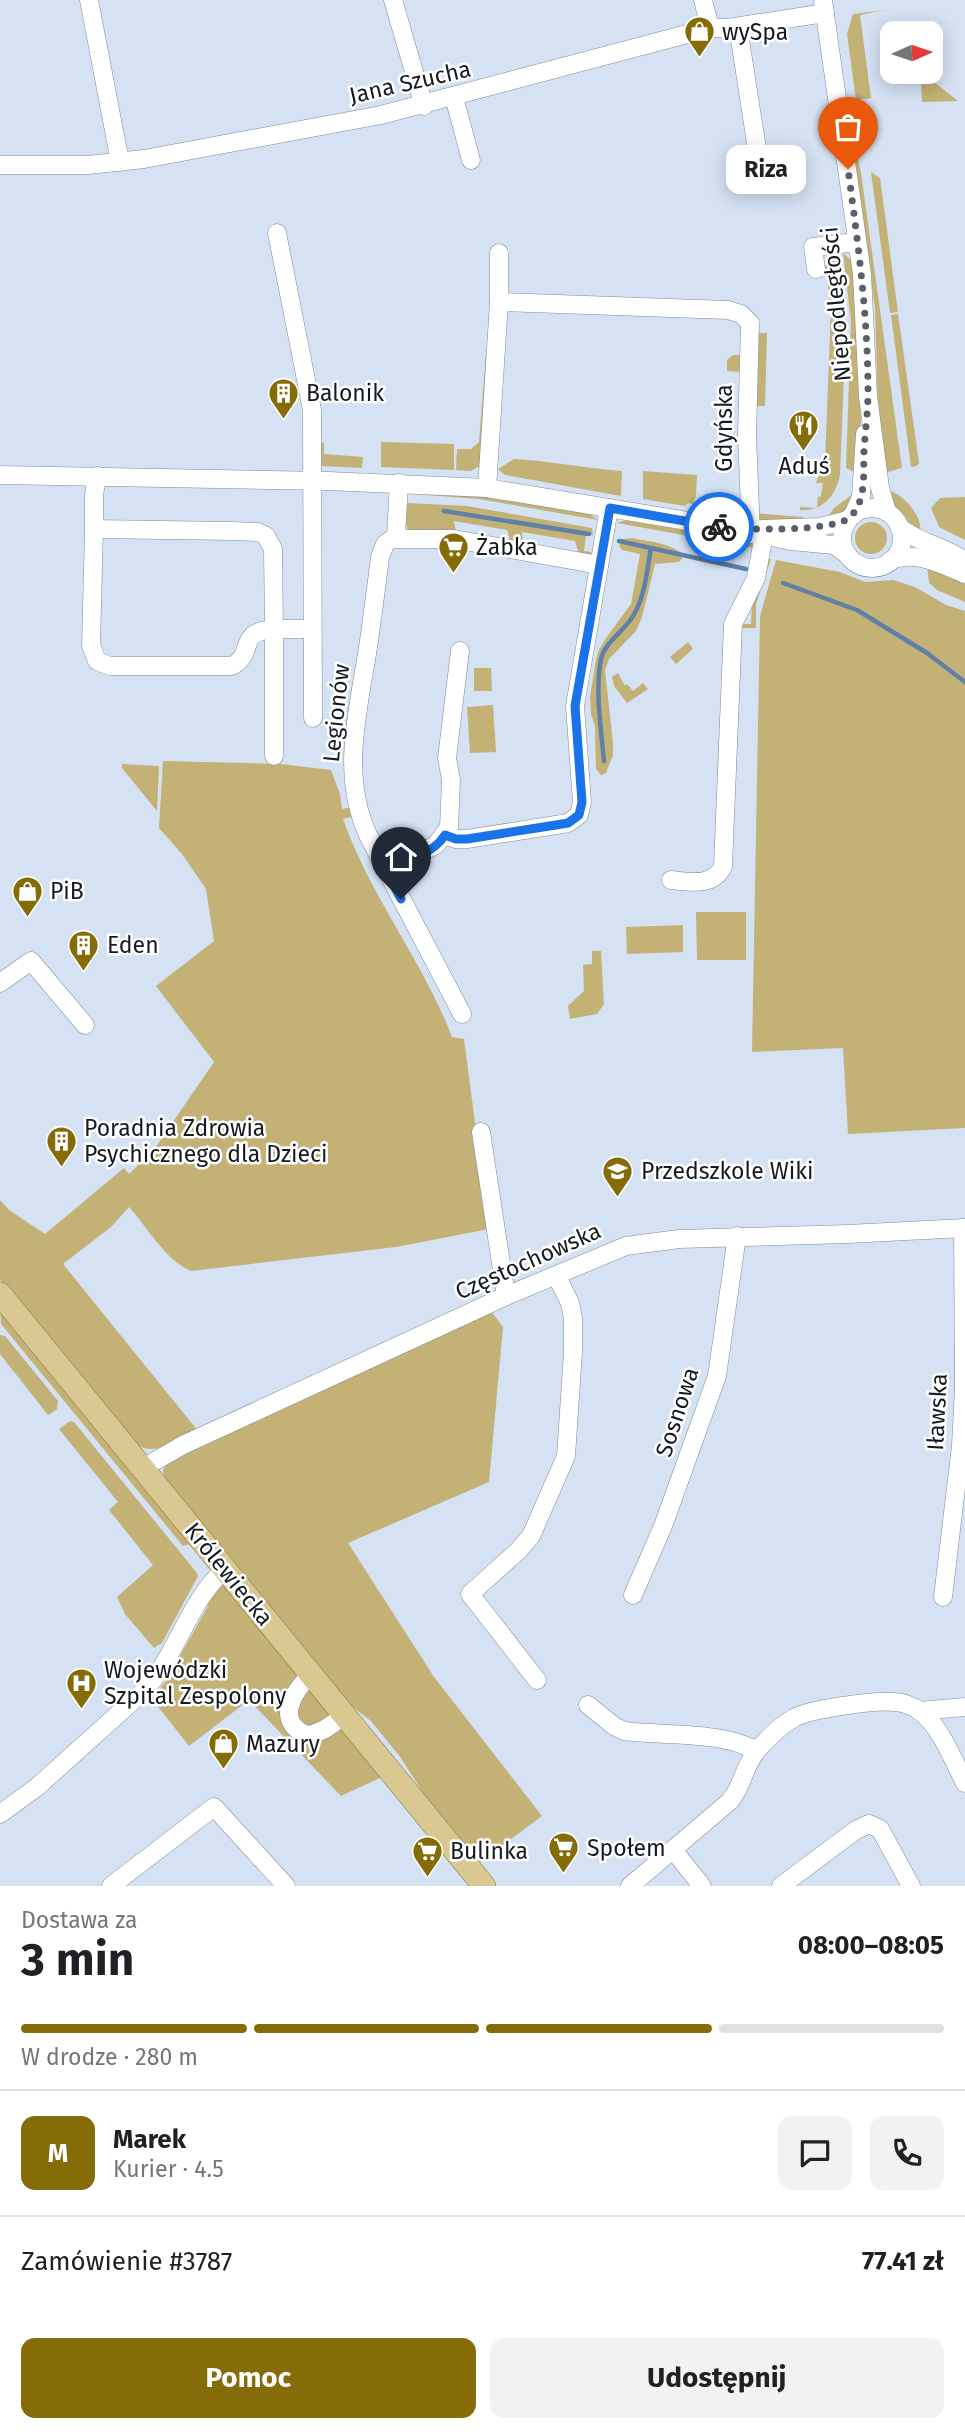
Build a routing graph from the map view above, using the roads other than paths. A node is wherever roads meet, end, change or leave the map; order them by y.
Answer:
1 (89, 0) edge
2 (393, 0) edge
3 (703, 0) edge
4 (824, 6) edge
5 (738, 27) junction
6 (710, 28) junction
7 (454, 97) junction
8 (424, 106) junction
9 (471, 160) dead end
10 (120, 162) junction
11 (0, 165) edge
12 (762, 181) dead end
13 (277, 233) dead end
14 (857, 242) junction
15 (499, 253) dead end
16 (816, 269) dead end
17 (499, 302) junction
18 (868, 396) junction
19 (0, 475) edge
20 (97, 476) junction
21 (314, 481) junction
22 (399, 483) junction
23 (487, 488) junction
24 (610, 508) junction
25 (887, 512) junction
26 (850, 517) junction
27 (899, 527) junction
28 (93, 529) junction
29 (758, 532) junction
30 (392, 539) junction
31 (848, 555) junction
32 (891, 560) junction
33 (965, 561) edge
34 (600, 565) junction
35 (965, 574) edge
36 (274, 629) junction
37 (312, 629) junction
38 (460, 651) dead end
39 (313, 718) dead end
40 (274, 755) dead end
41 (445, 835) junction
42 (382, 863) junction
43 (671, 880) dead end
44 (0, 984) edge
45 (462, 1014) dead end
46 (85, 1025) dead end
47 (481, 1132) dead end
48 (964, 1228) edge
49 (737, 1236) junction
50 (556, 1275) junction
51 (0, 1294) edge
52 (506, 1296) junction
53 (143, 1468) junction
54 (225, 1569) junction
55 (633, 1595) dead end
56 (943, 1597) dead end
57 (311, 1674) junction
58 (537, 1680) dead end
59 (588, 1705) dead end
60 (965, 1707) edge
61 (919, 1711) junction
62 (344, 1714) junction
63 (756, 1751) junction
64 (965, 1783) edge
65 (0, 1814) edge
66 (674, 1851) junction
67 (111, 1886) edge
68 (286, 1886) edge
69 (484, 1886) edge
70 (630, 1886) edge
71 (702, 1886) edge
72 (781, 1886) edge
73 (911, 1886) edge

1 - 10 street
2 - 8 street
3 - 6 street
4 - 5 street, Jana Szucha
4 - 14 street, Niepodległości
5 - 6 street, Jana Szucha
5 - 12 street
6 - 7 street, Jana Szucha
7 - 8 street, Jana Szucha
7 - 9 street
8 - 10 street, Jana Szucha
10 - 11 street, Jana Szucha
13 - 21 street
14 - 16 street
14 - 18 street, Niepodległości
15 - 17 street
17 - 23 street
17 - 29 street, Gdyńska
18 - 25 street, Niepodległości
18 - 26 street, Niepodległości
19 - 20 street
20 - 21 street
20 - 28 street
21 - 22 street
21 - 37 street
22 - 23 street
22 - 30 street, Legionów
23 - 24 street
24 - 29 street
24 - 34 street
25 - 26 street
25 - 27 street
26 - 29 street
26 - 31 street
27 - 32 street
27 - 33 street
28 - 36 street
28 - 36 street
29 - 31 street
29 - 43 street, Gdyńska
30 - 34 street
30 - 42 street, Legionów
31 - 32 street
32 - 35 street
34 - 41 street
36 - 37 street
36 - 40 street
37 - 39 street
38 - 41 street
41 - 42 street
42 - 45 street, Legionów
44 - 46 street
47 - 52 street
48 - 49 street, Częstochowska
48 - 56 street, Iławska
49 - 50 street, Częstochowska
49 - 55 street, Sosnowa
50 - 52 street, Częstochowska
50 - 58 street
51 - 53 main road, Królewiecka
52 - 53 street, Częstochowska
53 - 54 main road, Królewiecka
54 - 57 main road, Królewiecka
54 - 65 street
57 - 62 main road, Królewiecka
57 - 62 street
59 - 63 street
60 - 61 street
61 - 63 street
61 - 64 street
62 - 69 main road, Królewiecka
63 - 66 street
66 - 70 street
66 - 71 street
67 - 68 street
72 - 73 street

